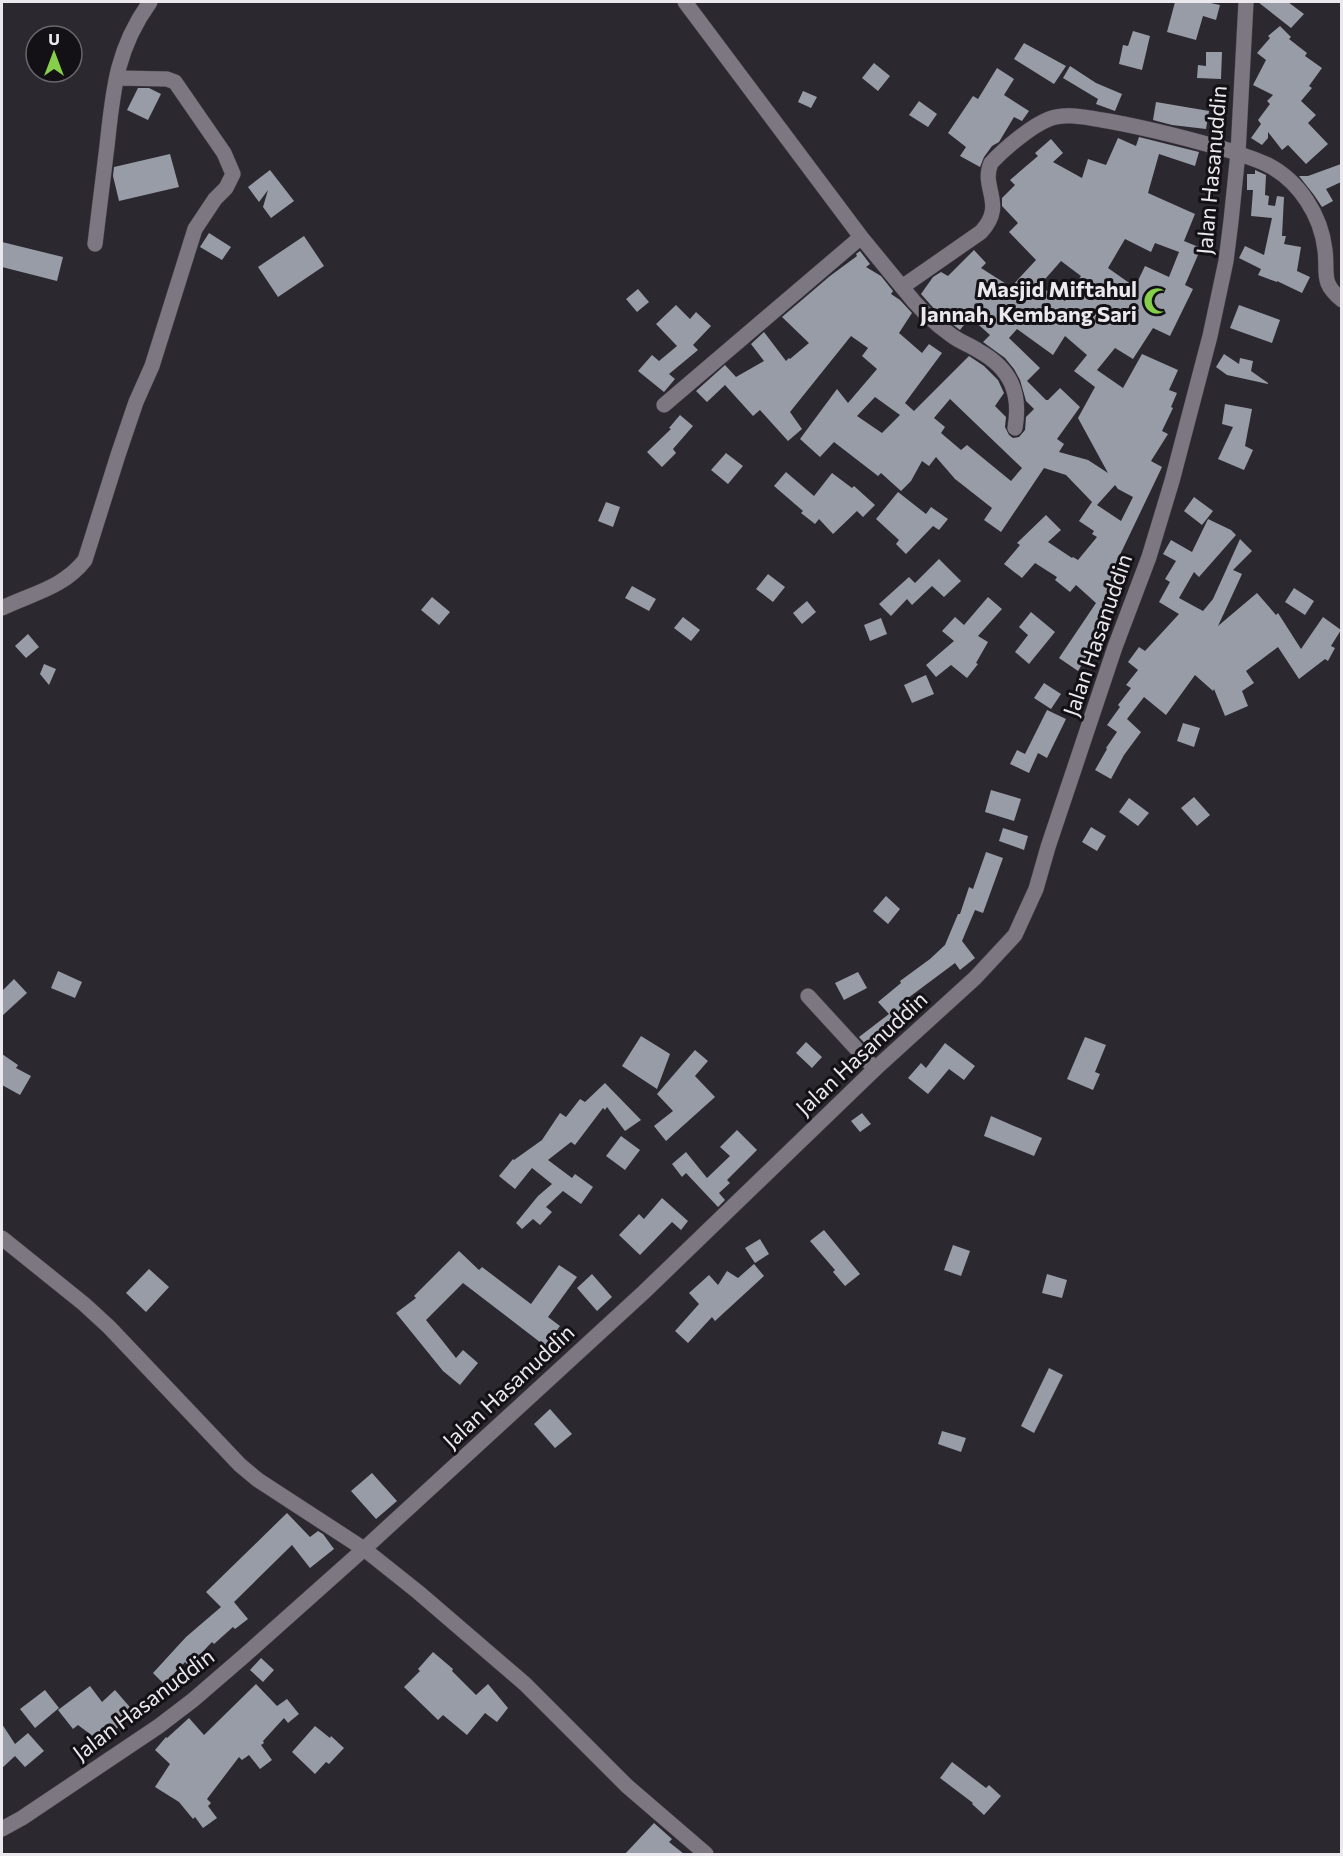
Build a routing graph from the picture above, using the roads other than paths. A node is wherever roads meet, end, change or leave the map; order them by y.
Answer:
1 (150, 2) edge
2 (685, 2) edge
3 (1246, 2) edge
4 (117, 78) junction
5 (1238, 153) junction
6 (861, 237) junction
7 (96, 243) dead end
8 (902, 287) junction
9 (1341, 300) edge
10 (664, 405) dead end
11 (1015, 428) dead end
12 (2, 608) edge
13 (808, 996) dead end
14 (875, 1069) junction
15 (2, 1238) edge
16 (364, 1549) junction
17 (2, 1829) edge
18 (706, 1854) edge

1 - 4 street
2 - 6 street
3 - 5 street, Jalan Hasanuddin
4 - 7 street
4 - 12 street
5 - 8 street
5 - 9 street
5 - 14 street, Jalan Hasanuddin
6 - 8 street
6 - 10 street
8 - 11 street
13 - 14 street
14 - 16 street, Jalan Hasanuddin
15 - 16 street
16 - 17 street, Jalan Hasanuddin
16 - 18 street

